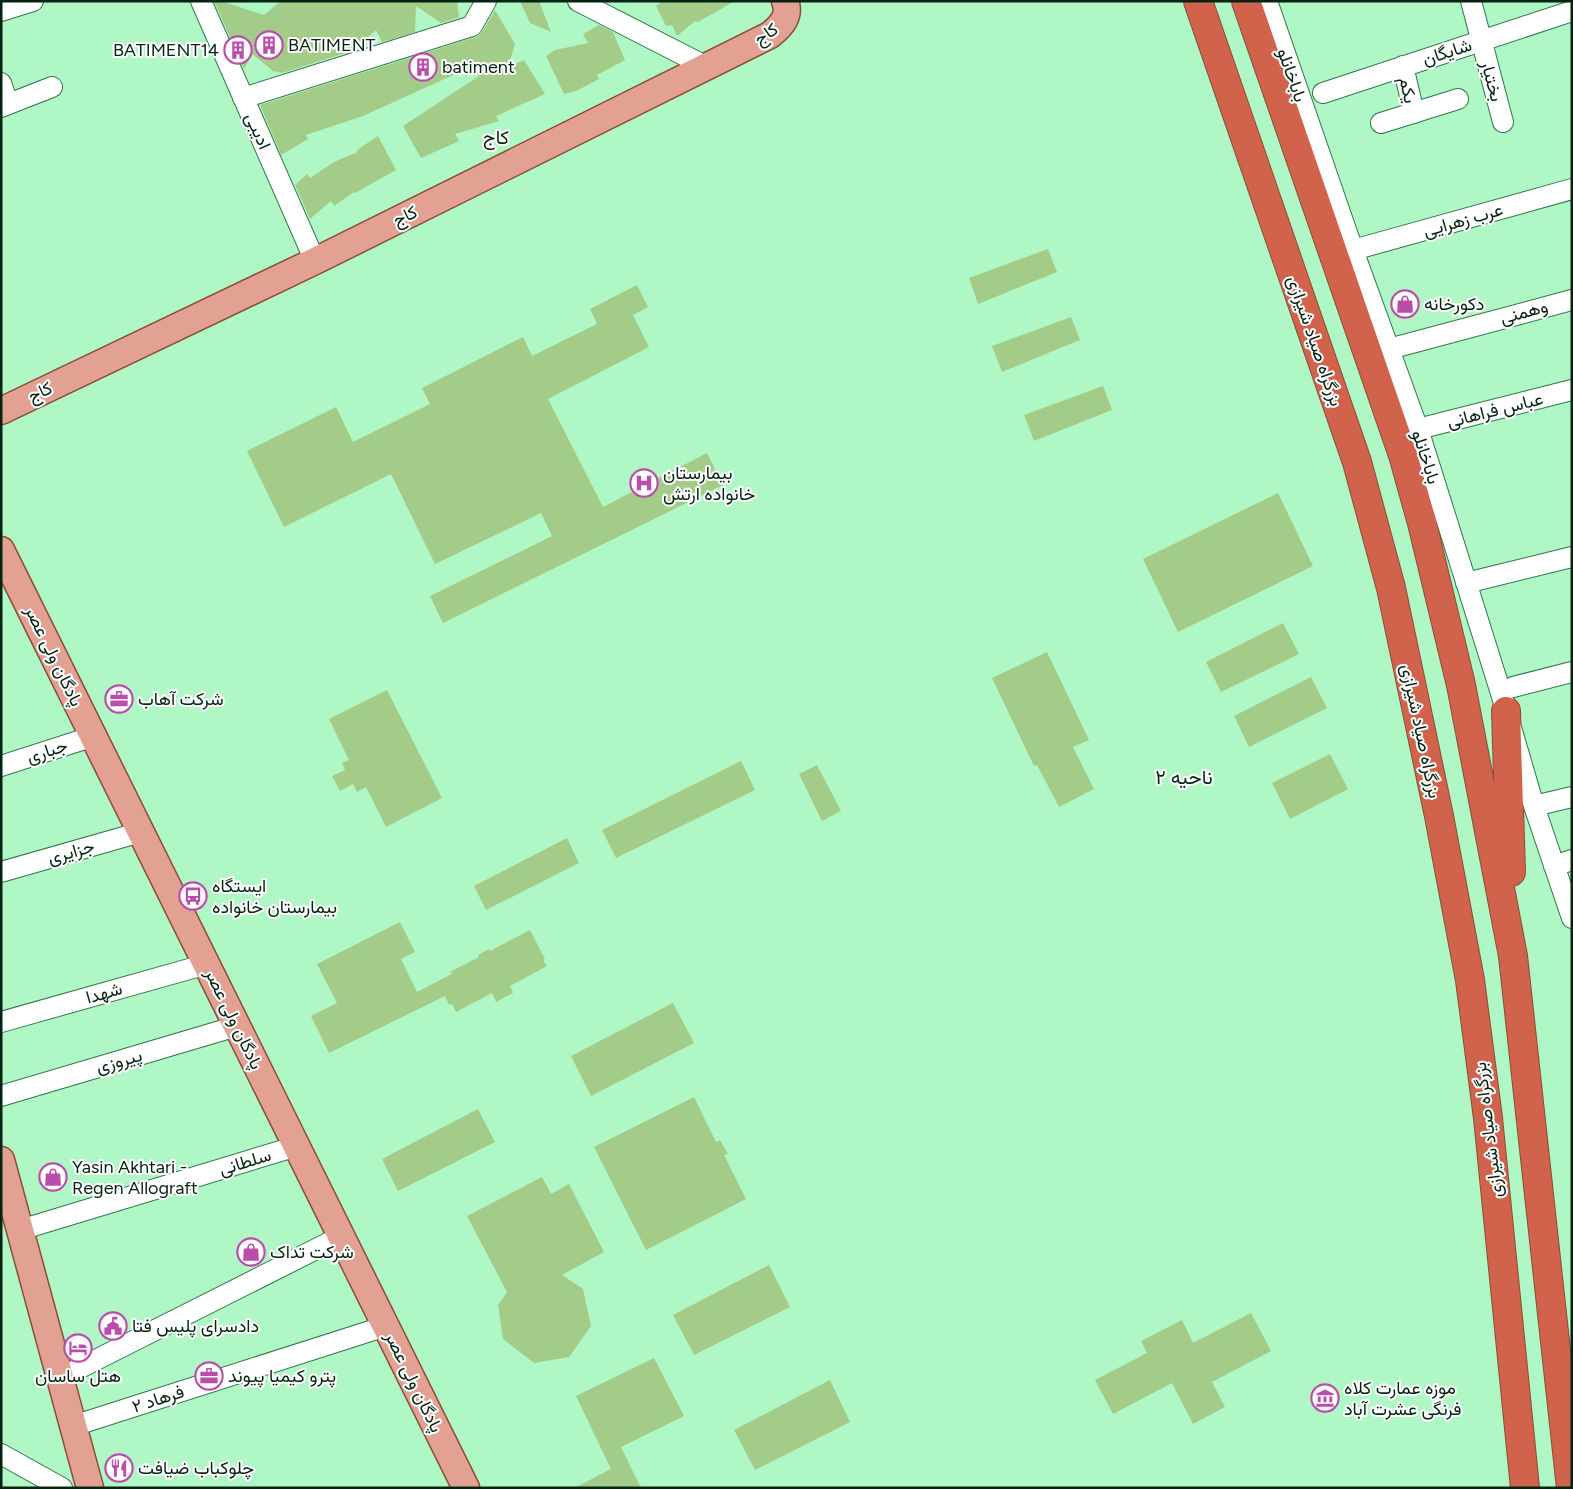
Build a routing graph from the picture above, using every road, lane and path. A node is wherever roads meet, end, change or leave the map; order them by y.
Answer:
1 (33, 1) edge
2 (201, 1) edge
3 (486, 1) edge
4 (578, 1) edge
5 (785, 1) edge
6 (1198, 1) edge
7 (1246, 1) edge
8 (1267, 1) edge
9 (1471, 1) edge
10 (1, 11) edge
11 (1572, 11) edge
12 (1481, 40) junction
13 (707, 66) junction
14 (1403, 66) junction
15 (1, 83) edge
16 (52, 87) dead end
17 (1323, 93) dead end
18 (243, 98) junction
19 (1458, 99) dead end
20 (5, 106) edge
21 (1414, 113) junction
22 (1503, 122) dead end
23 (1381, 123) dead end
24 (1572, 190) edge
25 (1353, 250) junction
26 (315, 261) junction
27 (1572, 300) edge
28 (1389, 349) junction
29 (1572, 390) edge
30 (1, 410) edge
31 (1418, 429) junction
32 (1, 550) edge
33 (1572, 557) edge
34 (1466, 584) junction
35 (1572, 672) edge
36 (1510, 699) junction
37 (94, 736) junction
38 (1, 766) edge
39 (1572, 797) edge
40 (1534, 806) junction
41 (141, 832) junction
42 (1563, 863) edge
43 (1, 872) edge
44 (1571, 916) edge
45 (1513, 956) junction
46 (207, 964) junction
47 (1, 1022) edge
48 (237, 1026) junction
49 (1, 1096) edge
50 (297, 1146) junction
51 (1, 1160) edge
52 (7, 1205) edge
53 (20, 1230) junction
54 (342, 1236) junction
55 (386, 1326) junction
56 (60, 1378) junction
57 (73, 1426) junction
58 (1, 1454) edge
59 (62, 1488) edge
60 (90, 1488) edge
61 (466, 1488) edge
62 (1526, 1488) edge
63 (1571, 1488) edge

1 - 10 street
2 - 18 street, ادیبی
3 - 18 street
4 - 13 street
5 - 13 main road, کاج
6 - 62 highway, بزرگراه صیاد شیرازی
7 - 45 highway
8 - 25 street, باباخانلو
9 - 12 street, بختیار
11 - 12 street, شایگان
12 - 14 street, شایگان
12 - 22 street, بختیار
13 - 26 main road, کاج
14 - 17 street, شایگان
14 - 21 street, یکم
15 - 20 street
16 - 20 street
18 - 26 street, ادیبی
19 - 21 street
21 - 23 street
24 - 25 street, عرب زهرایی
25 - 28 street, باباخانلو
26 - 30 main road, کاج
27 - 28 street, وهمنی
28 - 31 street, باباخانلو
29 - 31 street, عباس فراهانی
31 - 34 street, باباخانلو
32 - 37 main road, پادگان ولی عصر
33 - 34 street
34 - 36 street, باباخانلو
35 - 36 street
36 - 40 street, باباخانلو
36 - 45 highway
37 - 38 street, جباری
37 - 41 main road, پادگان ولی عصر
39 - 40 street
40 - 42 street, باباخانلو
41 - 43 street, جزایری
41 - 46 main road, پادگان ولی عصر
42 - 44 street, باباخانلو
45 - 63 highway
46 - 47 street, شهدا
46 - 48 main road, پادگان ولی عصر
48 - 49 street, پیروزی
48 - 50 main road, پادگان ولی عصر
50 - 53 street, سلطانی
50 - 54 main road, پادگان ولی عصر
51 - 52 main road
52 - 53 main road
53 - 56 main road
54 - 55 main road, پادگان ولی عصر
54 - 56 street
55 - 57 street, فرهاد ۲
55 - 61 main road, پادگان ولی عصر
56 - 57 main road
57 - 60 main road
58 - 59 street

